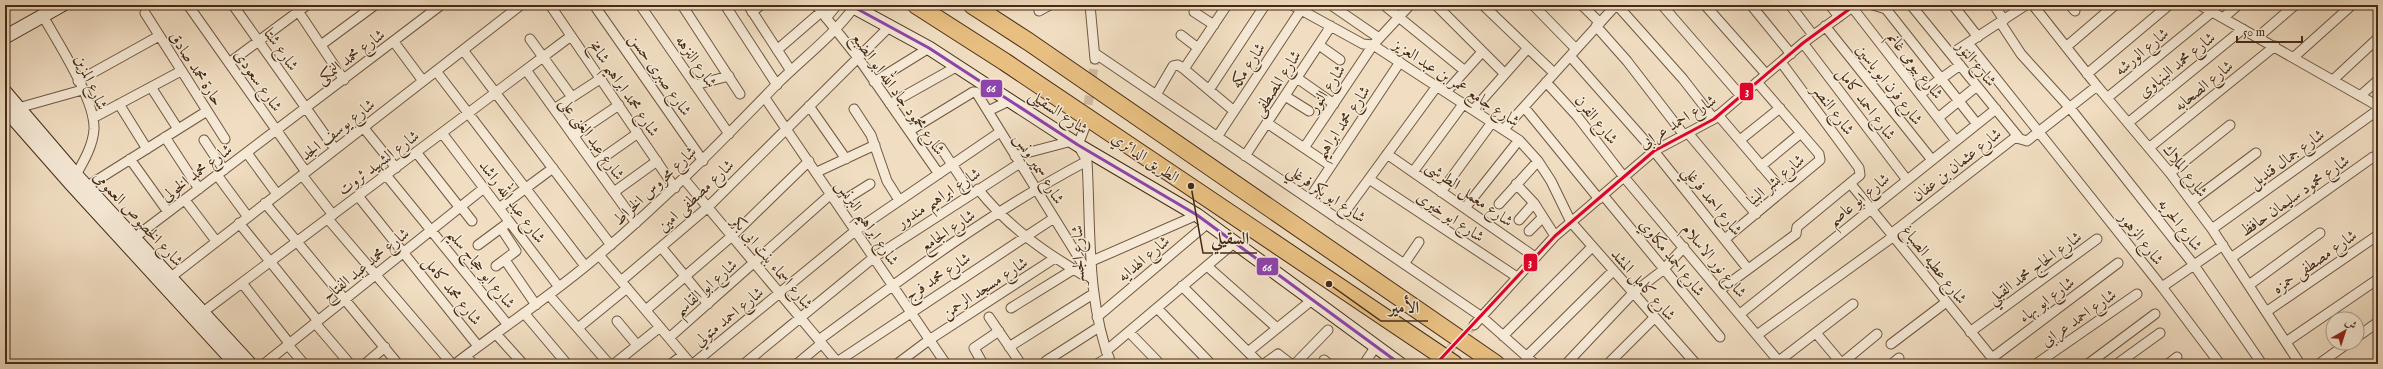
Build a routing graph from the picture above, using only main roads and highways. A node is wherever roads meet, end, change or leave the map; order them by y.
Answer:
1 (916, 5) edge
2 (972, 5) edge
3 (1443, 363) edge
4 (1496, 364) edge

1 - 3 highway, الطريق الدائري
2 - 4 highway, الطريق الدائري

